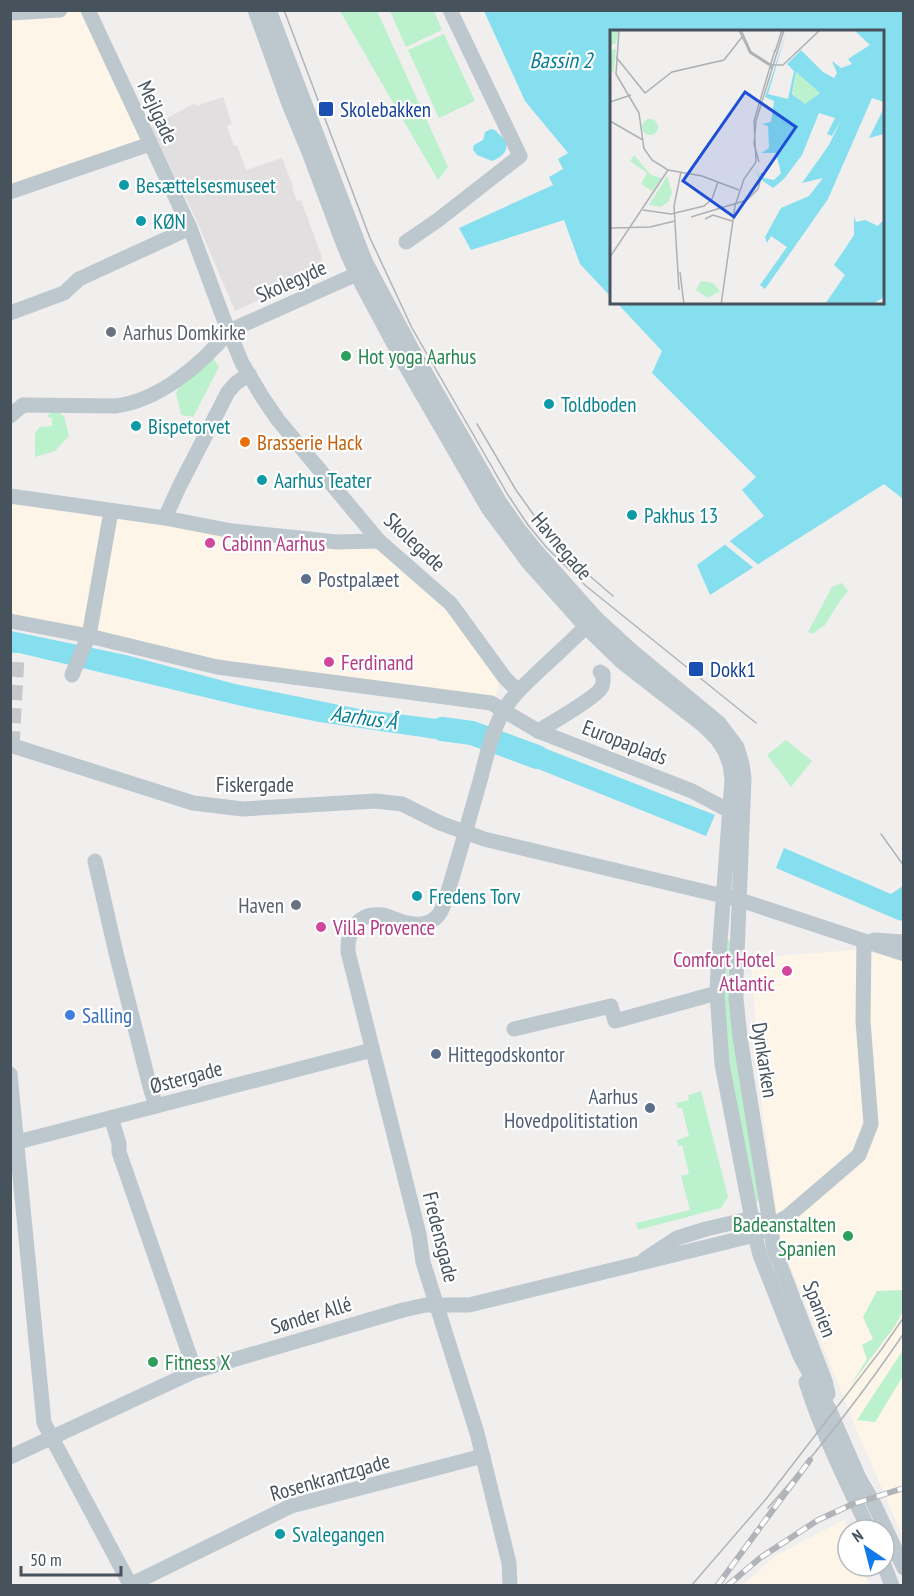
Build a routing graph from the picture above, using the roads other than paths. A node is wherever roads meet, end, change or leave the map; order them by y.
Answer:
1 (60, 10) edge
2 (88, 10) edge
3 (255, 10) edge
4 (269, 10) edge
5 (450, 10) edge
6 (10, 13) edge
7 (150, 144) junction
8 (10, 192) edge
9 (190, 228) junction
10 (406, 242) dead end
11 (363, 272) junction
12 (10, 313) edge
13 (229, 331) junction
14 (249, 374) junction
15 (16, 401) edge
16 (10, 416) edge
17 (10, 496) edge
18 (111, 511) junction
19 (165, 518) junction
20 (379, 542) junction
21 (10, 621) edge
22 (591, 622) junction
23 (87, 639) junction
24 (74, 671) dead end
25 (600, 672) dead end
26 (518, 691) junction
27 (503, 711) junction
28 (538, 731) junction
29 (10, 745) edge
30 (741, 817) junction
31 (465, 833) junction
32 (95, 861) dead end
33 (723, 897) junction
34 (740, 900) junction
35 (864, 941) junction
36 (903, 942) edge
37 (903, 954) edge
38 (717, 993) junction
39 (514, 1029) dead end
40 (372, 1050) junction
41 (10, 1074) edge
42 (156, 1106) junction
43 (111, 1118) junction
44 (14, 1144) edge
45 (753, 1218) junction
46 (770, 1225) junction
47 (755, 1235) junction
48 (638, 1264) junction
49 (437, 1305) junction
50 (800, 1356) junction
51 (195, 1371) junction
52 (829, 1409) junction
53 (51, 1438) junction
54 (483, 1456) junction
55 (10, 1457) edge
56 (859, 1478) junction
57 (864, 1518) edge
58 (867, 1518) edge
59 (903, 1568) edge
60 (130, 1585) edge
61 (510, 1586) edge

1 - 6 street
2 - 7 street, Mejlgade
3 - 11 street
4 - 11 street
5 - 10 street
7 - 8 street
7 - 9 street, Mejlgade
9 - 12 street
9 - 13 street, Mejlgade
11 - 13 street, Skolegyde
11 - 22 street, Havnegade
13 - 14 street, Skolegade
13 - 15 street
14 - 19 street
14 - 20 street, Skolegade
15 - 16 street
17 - 18 street
18 - 19 street
18 - 23 street
19 - 20 street
20 - 26 street, Skolegade
21 - 23 street, Europaplads
22 - 26 street
22 - 30 street, Havnegade
23 - 24 street
23 - 27 street, Europaplads
25 - 28 street
26 - 27 street
27 - 28 street, Europaplads
27 - 31 street
28 - 30 street, Europaplads
29 - 31 street, Fiskergade
30 - 33 street
30 - 34 street
31 - 33 street, Fiskergade
31 - 40 street, Fredensgade
32 - 42 street
33 - 34 street, Fiskergade
33 - 38 street
34 - 35 street
34 - 46 street, Dynkarken
35 - 36 street
35 - 37 street
35 - 46 street, Sønder Allé
38 - 39 street
38 - 45 street, Dynkarken
40 - 42 street, Østergade
40 - 49 street, Fredensgade
41 - 44 street
42 - 43 street, Østergade
43 - 44 street, Østergade
43 - 51 street
44 - 53 street
45 - 46 street
45 - 47 street, Dynkarken
45 - 48 street, Sønder Allé
46 - 47 street, Sønder Allé
46 - 52 street, Spanien
47 - 48 street, Sønder Allé
47 - 50 street, Spanien
48 - 49 street, Sønder Allé
49 - 51 street, Sønder Allé
49 - 54 street, Fredensgade
50 - 52 street, Spanien
50 - 57 street, Spanien
51 - 53 street, Sønder Allé
52 - 56 street, Spanien
53 - 55 street, Sønder Allé
53 - 60 street
54 - 60 street, Rosenkrantzgade
54 - 61 street, Fredensgade
56 - 58 street, Spanien
56 - 59 street, Spanien

